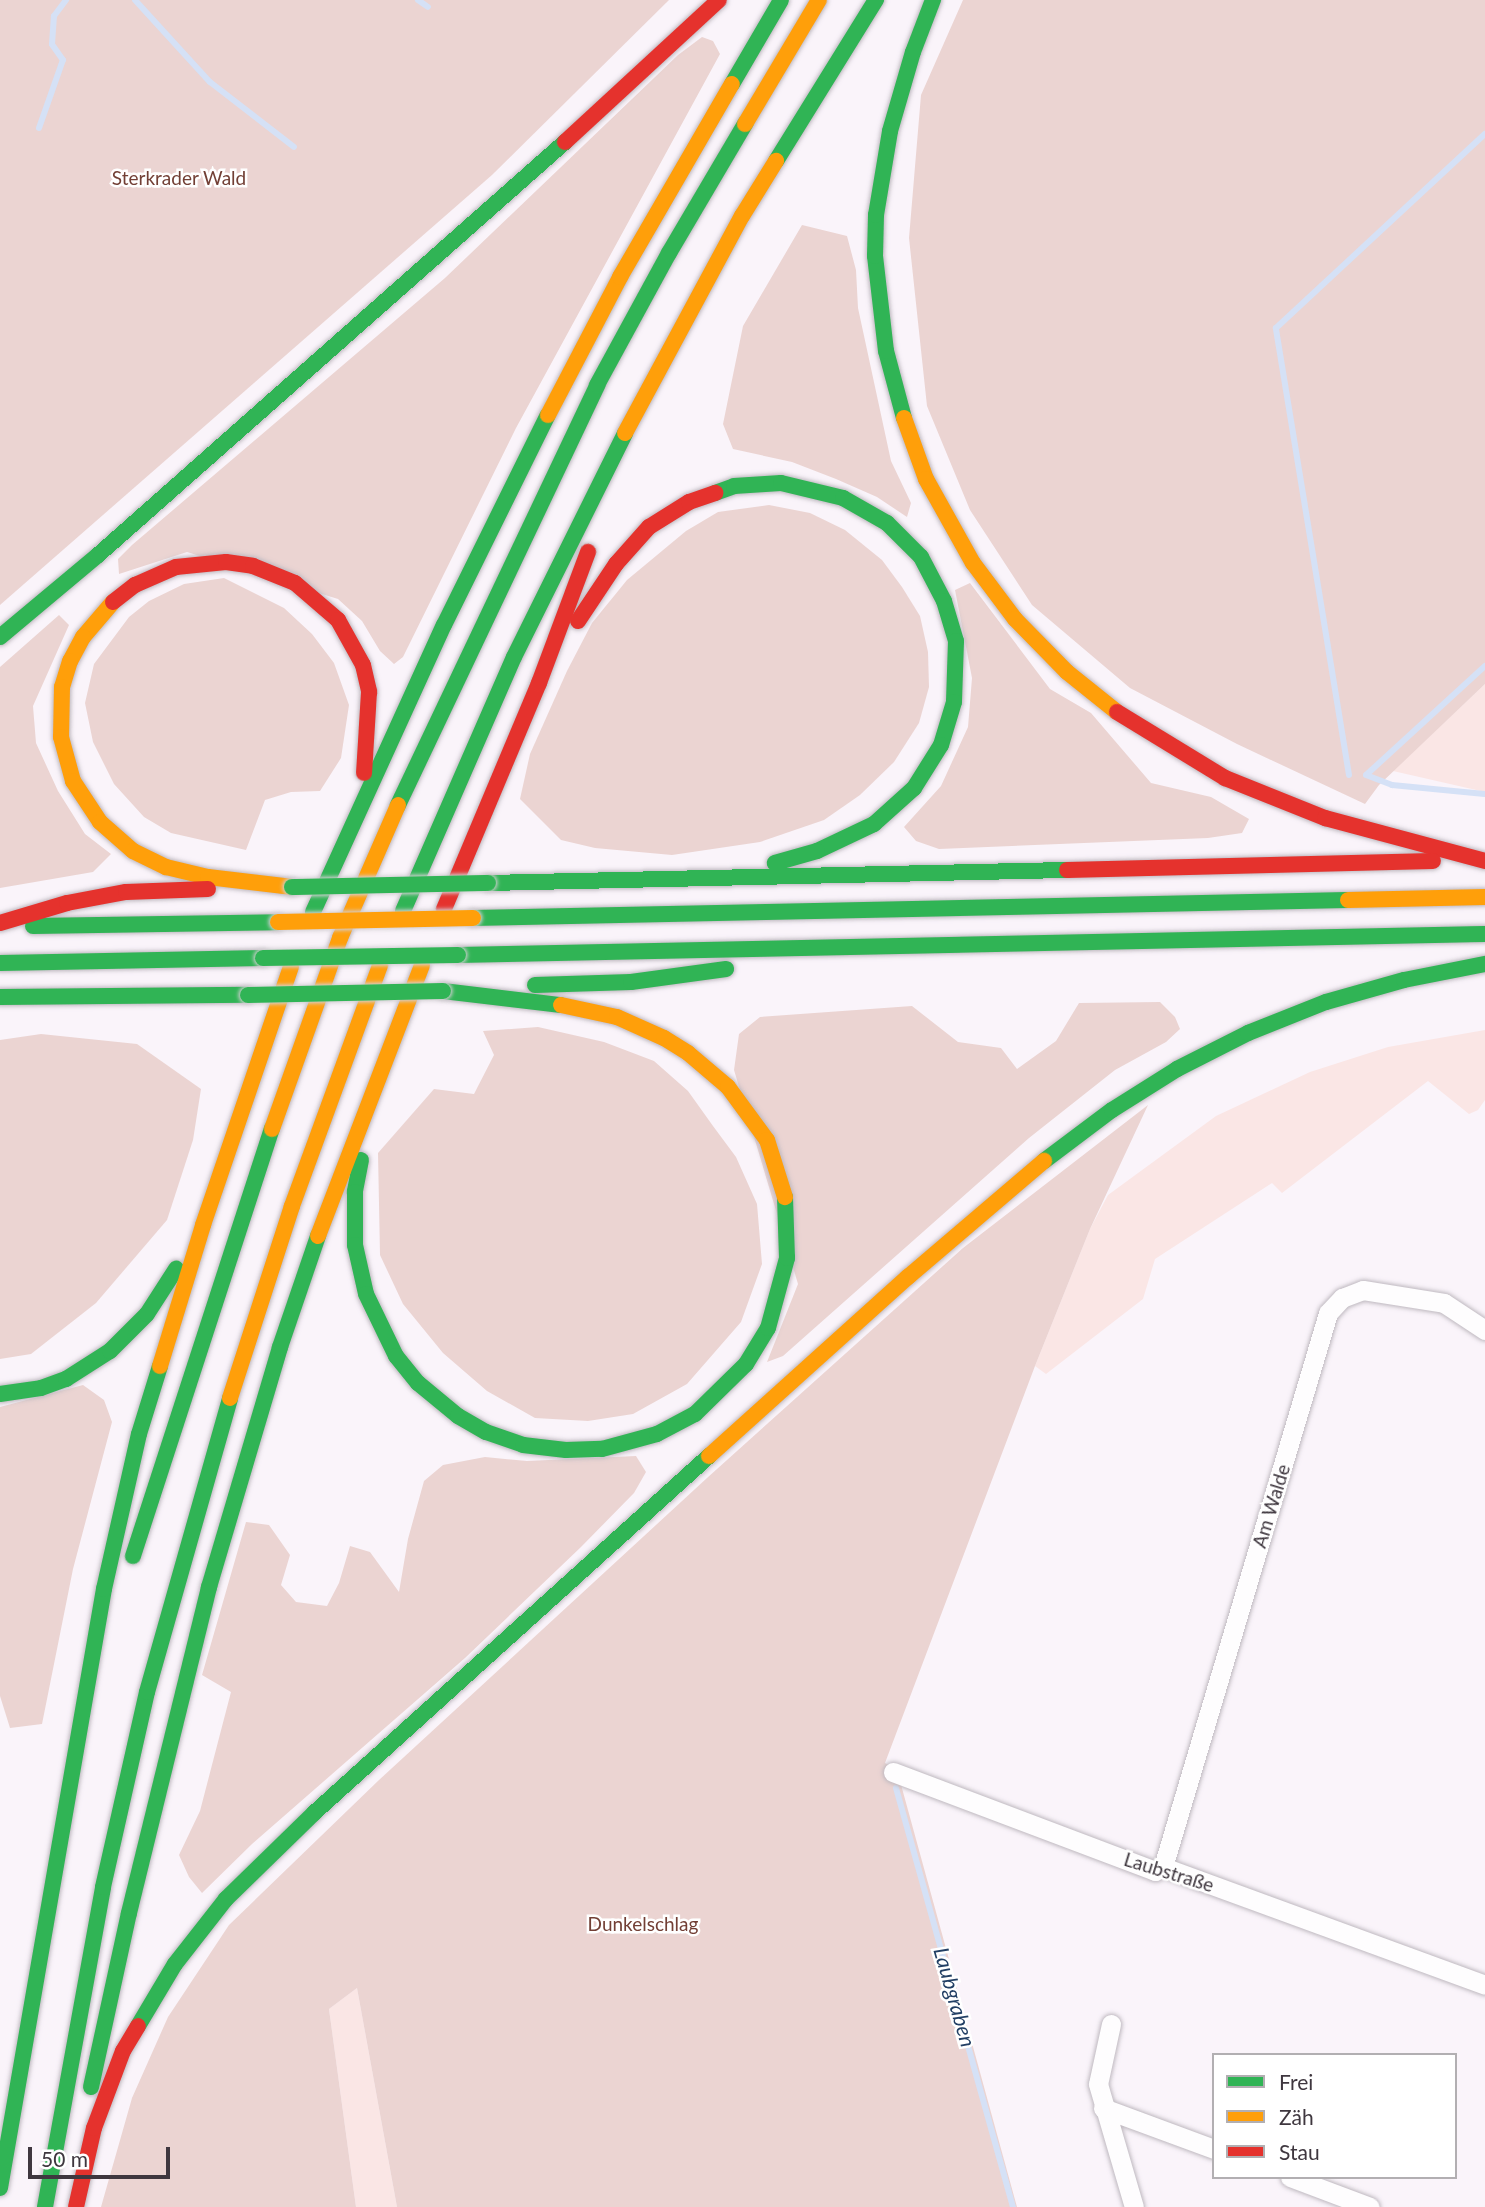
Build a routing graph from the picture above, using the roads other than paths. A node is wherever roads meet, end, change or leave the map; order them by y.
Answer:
1 (719, 0) edge
2 (781, 0) edge
3 (819, 0) edge
4 (876, 0) edge
5 (933, 0) edge
6 (646, 391) junction
7 (0, 637) edge
8 (539, 683) junction
9 (359, 806) junction
10 (1485, 861) edge
11 (710, 876) junction
12 (292, 887) junction
13 (1485, 897) edge
14 (0, 925) edge
15 (1485, 934) edge
16 (843, 947) junction
17 (0, 963) edge
18 (1485, 964) edge
19 (443, 991) junction
20 (150, 996) junction
21 (0, 997) edge
22 (0, 1012) edge
23 (379, 1077) junction
24 (203, 1225) junction
25 (1485, 1330) edge
26 (0, 1394) edge
27 (128, 1573) dead end
28 (120, 1599) dead end
29 (893, 1772) dead end
30 (65, 1824) junction
31 (1163, 1867) junction
32 (1485, 1985) edge
33 (1111, 2024) dead end
34 (1103, 2108) junction
35 (1212, 2148) edge
36 (1295, 2179) edge
37 (0, 2188) edge
38 (45, 2207) edge
39 (68, 2207) edge
40 (76, 2207) edge
41 (1134, 2207) edge
42 (1370, 2207) edge

1 - 7 highway
2 - 9 highway
3 - 27 highway
4 - 6 highway
5 - 10 highway
6 - 8 highway
6 - 38 highway
8 - 11 highway
8 - 23 highway
9 - 12 highway
9 - 24 highway
10 - 11 highway
11 - 12 highway, bridge
12 - 14 highway
13 - 14 highway, bridge
15 - 16 highway
16 - 17 highway, bridge
16 - 19 highway
18 - 40 highway
19 - 20 highway, bridge
19 - 23 highway
20 - 21 highway
20 - 22 highway
23 - 39 highway
24 - 26 highway
24 - 30 highway
25 - 31 street, Am Walde
28 - 30 highway
29 - 31 street, Laubstraße
30 - 37 highway
31 - 32 street, Laubstraße
33 - 34 street
34 - 35 street
34 - 41 street
36 - 42 street

